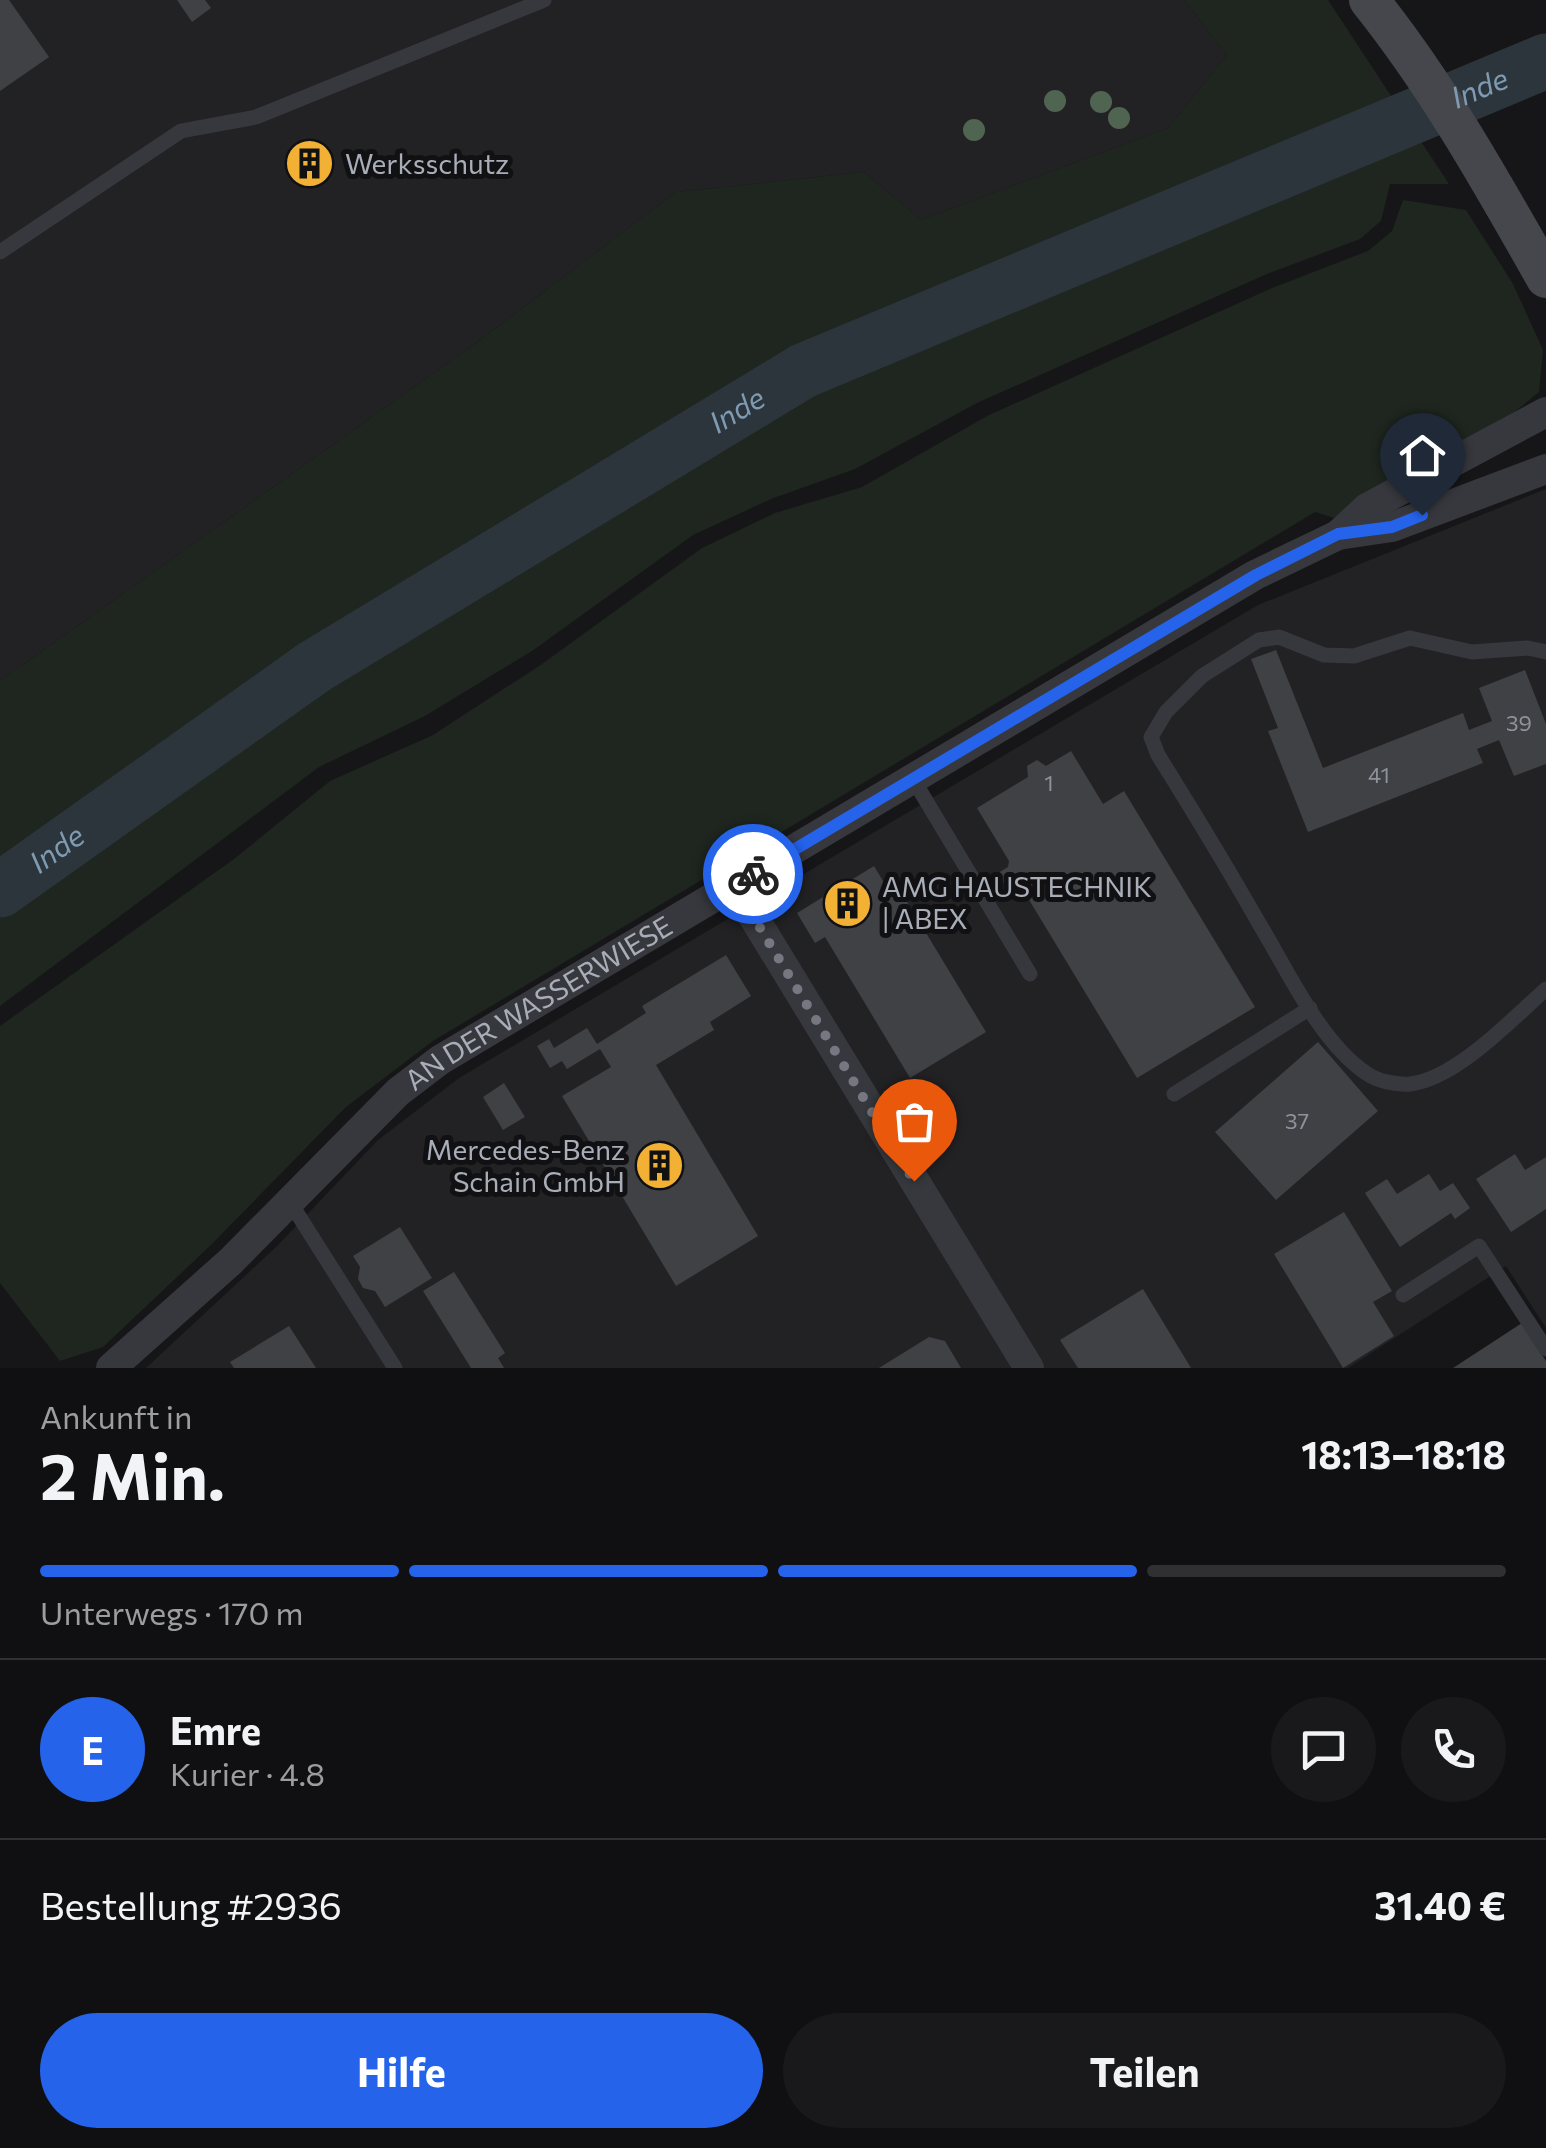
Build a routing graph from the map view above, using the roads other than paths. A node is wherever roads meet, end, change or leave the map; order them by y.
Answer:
1 (544, 0) edge
2 (1369, 0) edge
3 (0, 252) edge
4 (1546, 278) edge
5 (1546, 412) edge
6 (1546, 469) edge
7 (1338, 534) junction
8 (1546, 652) edge
9 (913, 778) junction
10 (734, 885) junction
11 (1030, 974) dead end
12 (1546, 989) edge
13 (1310, 1008) junction
14 (1174, 1094) dead end
15 (290, 1202) junction
16 (1403, 1295) dead end
17 (1546, 1349) edge
18 (111, 1368) edge
19 (395, 1368) edge
20 (1028, 1368) edge

1 - 3 lane
2 - 4 main road
5 - 7 street, AN DER WASSERWIESE
6 - 7 street, AN DER WASSERWIESE
7 - 9 street, AN DER WASSERWIESE
8 - 13 lane
9 - 10 street, AN DER WASSERWIESE
9 - 11 lane
10 - 15 street, AN DER WASSERWIESE
10 - 20 street
12 - 13 lane
13 - 14 lane
15 - 18 street, AN DER WASSERWIESE
15 - 19 lane
16 - 17 lane

